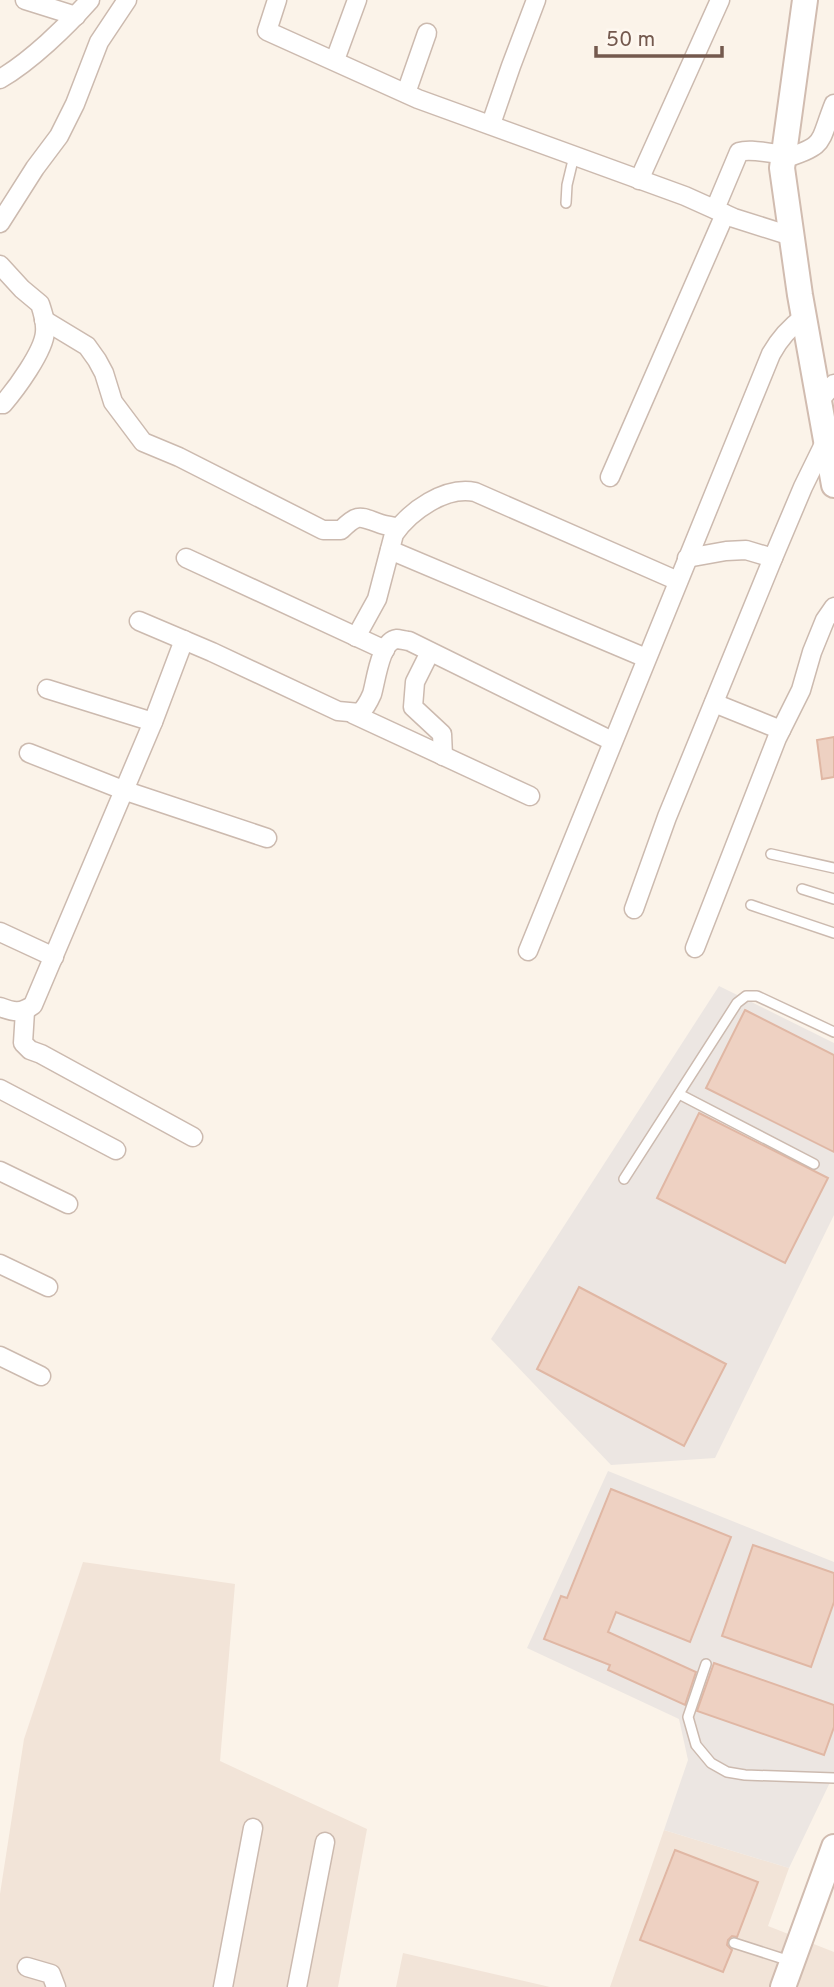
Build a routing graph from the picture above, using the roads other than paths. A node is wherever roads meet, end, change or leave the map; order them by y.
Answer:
1 (25, 0) edge
2 (90, 0) edge
3 (127, 0) edge
4 (277, 0) edge
5 (357, 0) edge
6 (536, 0) edge
7 (720, 0) edge
8 (805, 0) edge
9 (76, 16) junction
10 (427, 33) dead end
11 (335, 60) junction
12 (0, 79) edge
13 (407, 93) junction
14 (834, 104) edge
15 (491, 124) junction
16 (573, 156) junction
17 (784, 156) junction
18 (639, 180) junction
19 (566, 203) dead end
20 (720, 211) junction
21 (0, 223) edge
22 (792, 236) junction
23 (0, 265) edge
24 (804, 317) junction
25 (44, 320) junction
26 (827, 393) edge
27 (0, 404) edge
28 (829, 452) edge
29 (610, 477) dead end
30 (834, 485) edge
31 (398, 527) junction
32 (390, 550) junction
33 (186, 558) dead end
34 (687, 558) junction
35 (773, 558) junction
36 (678, 581) junction
37 (834, 607) edge
38 (139, 621) dead end
39 (356, 637) junction
40 (184, 640) junction
41 (385, 650) junction
42 (430, 652) junction
43 (646, 658) junction
44 (47, 689) dead end
45 (714, 703) junction
46 (354, 714) junction
47 (153, 722) junction
48 (781, 730) junction
49 (612, 741) junction
50 (29, 753) dead end
51 (443, 756) junction
52 (124, 790) junction
53 (530, 796) dead end
54 (267, 838) dead end
55 (771, 854) dead end
56 (834, 868) edge
57 (802, 889) dead end
58 (834, 899) edge
59 (751, 905) dead end
60 (634, 909) dead end
61 (0, 932) edge
62 (834, 933) edge
63 (695, 948) dead end
64 (528, 951) dead end
65 (54, 957) junction
66 (0, 1007) edge
67 (25, 1010) junction
68 (834, 1032) edge
69 (0, 1089) edge
70 (679, 1094) junction
71 (193, 1137) dead end
72 (116, 1150) dead end
73 (814, 1164) dead end
74 (0, 1171) edge
75 (624, 1178) dead end
76 (68, 1204) dead end
77 (0, 1264) edge
78 (48, 1287) dead end
79 (0, 1356) edge
80 (41, 1376) dead end
81 (706, 1664) dead end
82 (834, 1778) edge
83 (253, 1828) dead end
84 (325, 1842) dead end
85 (834, 1847) edge
86 (734, 1943) dead end
87 (792, 1961) junction
88 (27, 1967) dead end
89 (56, 1987) edge
90 (223, 1987) edge
91 (296, 1987) edge
92 (783, 1987) edge

1 - 9 street
2 - 9 street
3 - 21 street
4 - 11 street
5 - 11 street
6 - 15 street
7 - 18 street
8 - 17 main road
9 - 12 street
10 - 13 street
11 - 13 street
13 - 15 street
14 - 17 street
15 - 16 street
16 - 18 street
16 - 19 lane
17 - 20 street
17 - 22 main road
18 - 20 street
20 - 22 street
20 - 29 street
22 - 24 main road
23 - 25 street
24 - 26 main road
24 - 34 street
25 - 27 street
25 - 31 street
26 - 28 main road
28 - 30 main road
28 - 35 street
31 - 32 street
31 - 36 street
32 - 39 street
32 - 43 street
33 - 39 street
34 - 35 street
34 - 36 street
35 - 45 street
36 - 43 street
37 - 48 street
38 - 40 street
39 - 41 street
40 - 46 street
40 - 47 street
41 - 42 street
41 - 46 street
42 - 49 street
42 - 51 street
43 - 49 street
44 - 47 street
45 - 48 street
45 - 60 street
46 - 51 street
47 - 52 street
48 - 63 street
49 - 64 street
50 - 52 street
51 - 53 street
52 - 54 street
52 - 65 street
55 - 56 lane
57 - 58 lane
59 - 62 lane
61 - 65 street
65 - 67 street
66 - 67 street
67 - 71 street
68 - 70 lane
69 - 72 street
70 - 73 lane
70 - 75 lane
74 - 76 street
77 - 78 street
79 - 80 street
81 - 82 lane
83 - 90 street
84 - 91 street
85 - 87 main road
86 - 87 lane
87 - 92 main road
88 - 89 street

